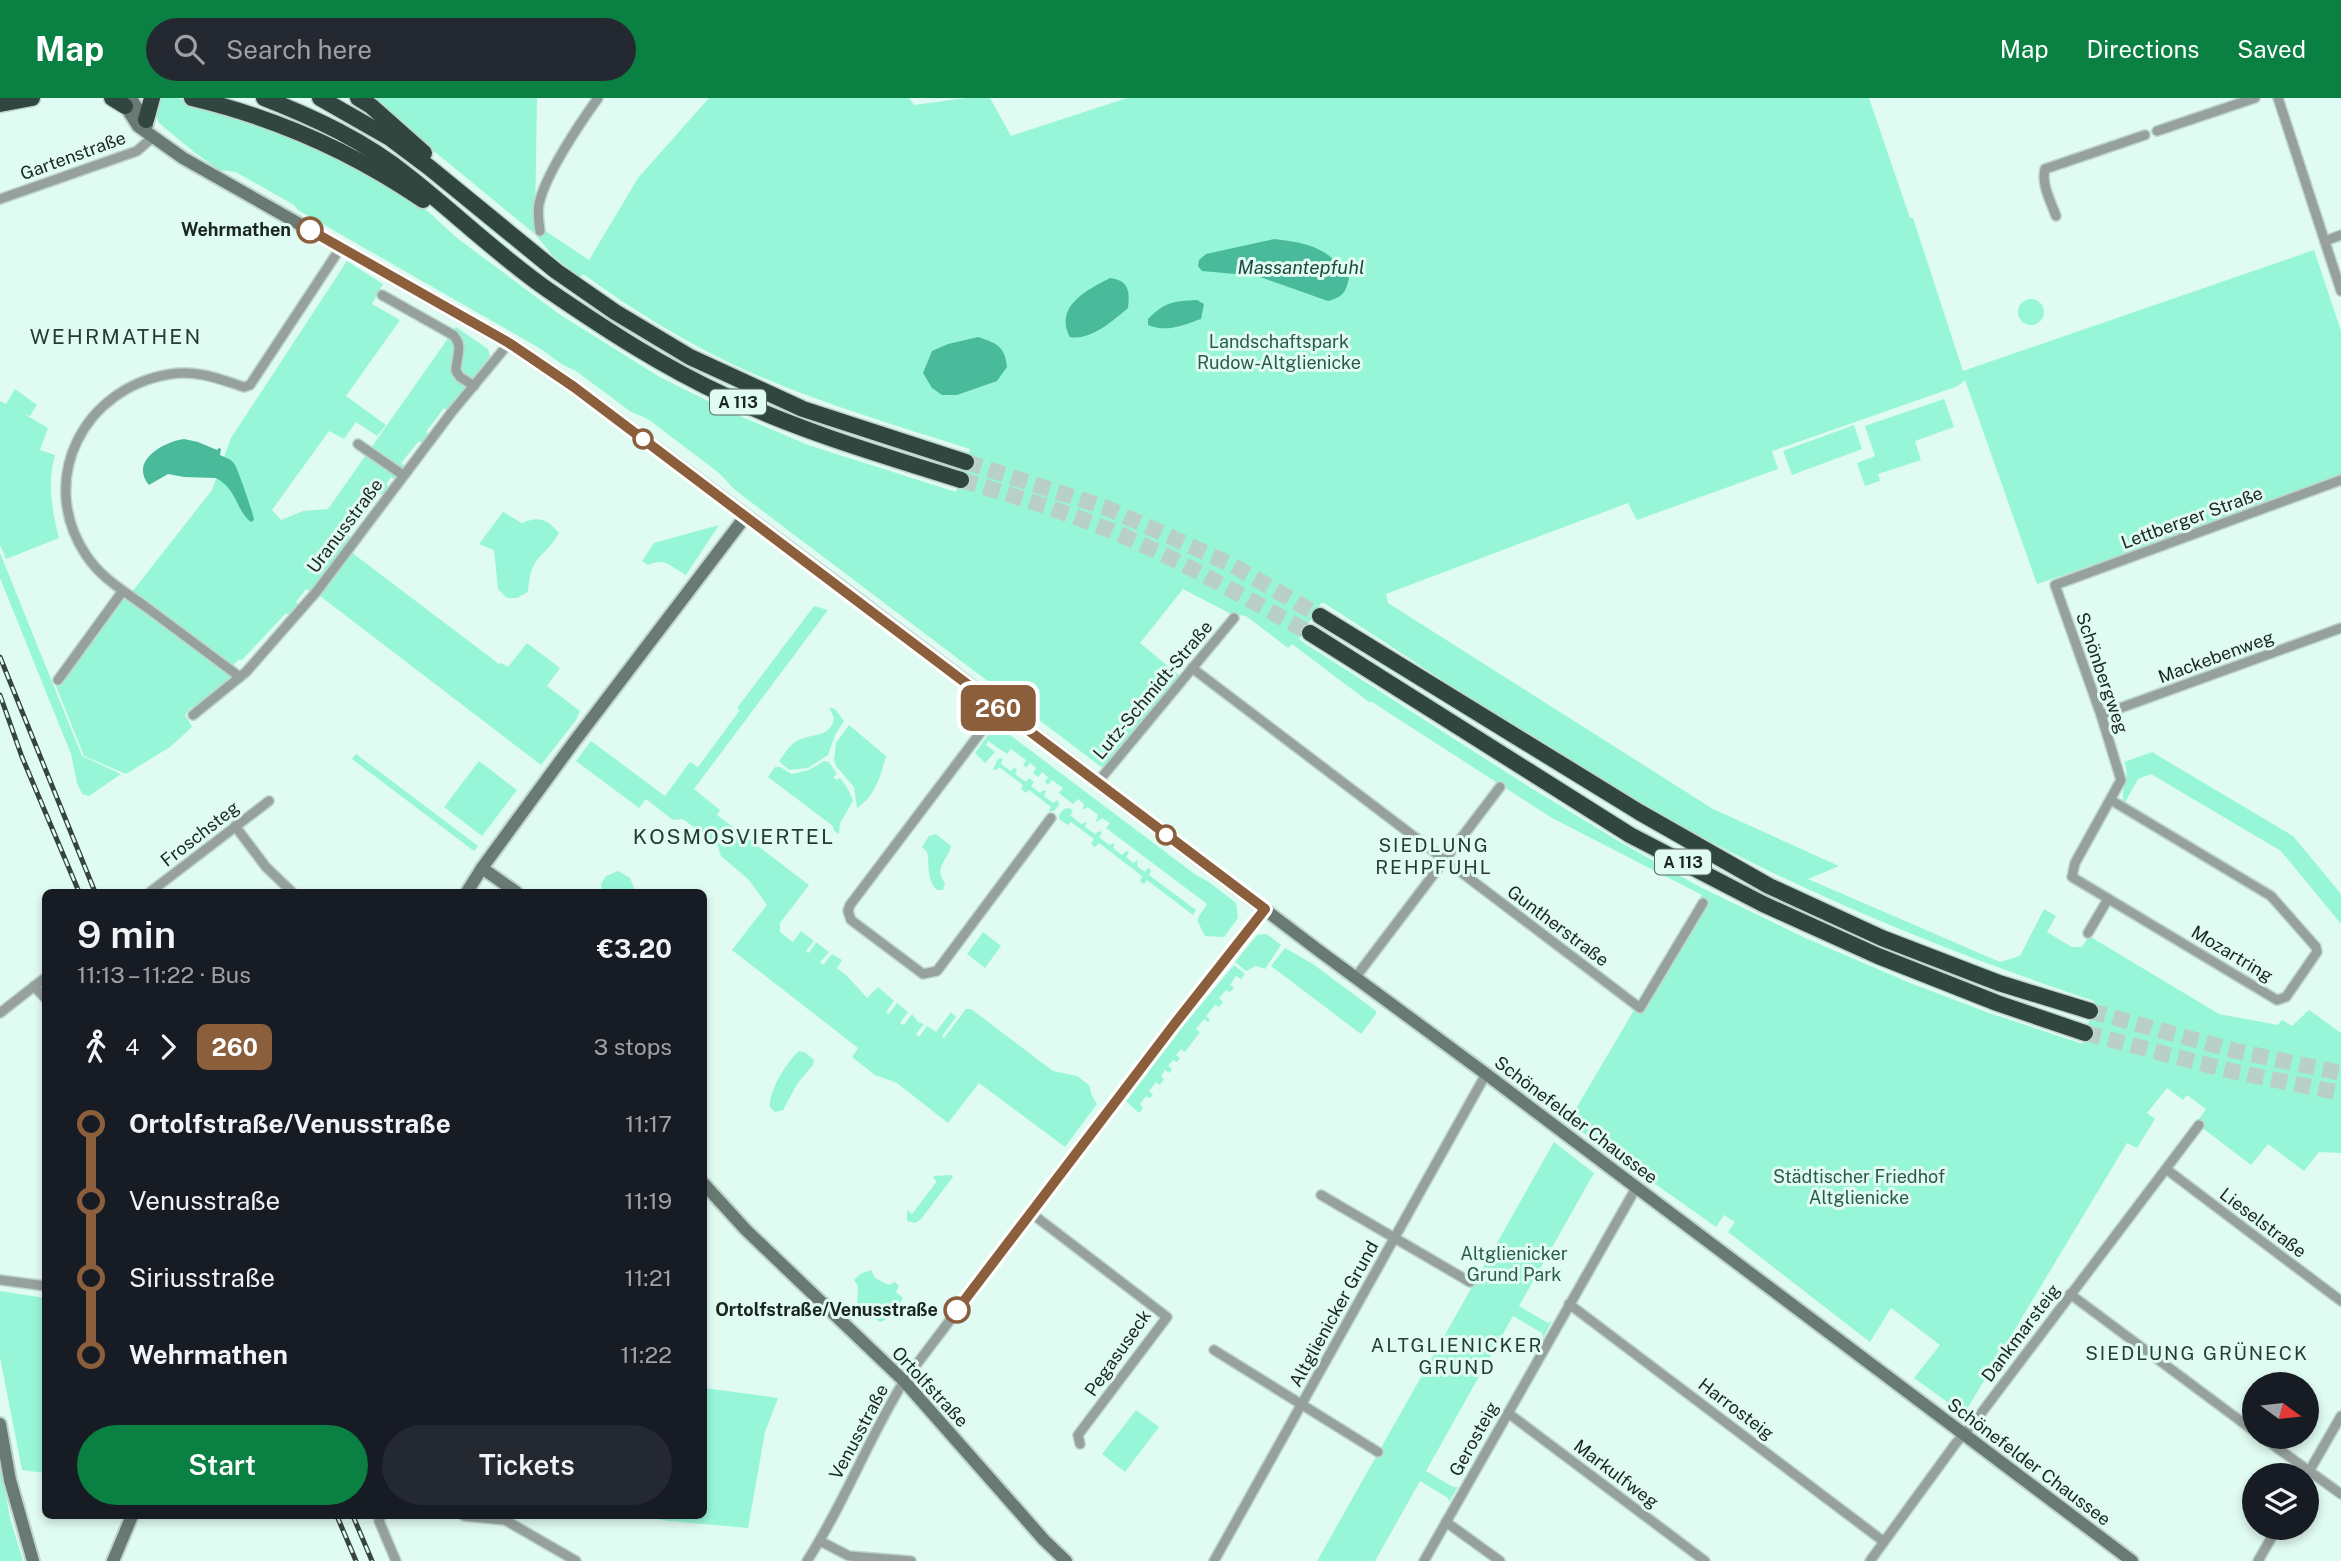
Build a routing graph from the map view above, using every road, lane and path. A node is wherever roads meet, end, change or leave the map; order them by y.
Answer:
1 (32, 98) edge
2 (152, 98) edge
3 (192, 98) edge
4 (264, 98) edge
5 (320, 98) edge
6 (358, 98) edge
7 (598, 98) edge
8 (2255, 98) edge
9 (2278, 98) edge
10 (122, 100) edge
11 (0, 104) edge
12 (149, 130) junction
13 (2157, 131) dead end
14 (2145, 135) dead end
15 (430, 168) junction
16 (0, 199) edge
17 (2056, 216) dead end
18 (462, 221) junction
19 (540, 231) dead end
20 (2341, 235) edge
21 (2325, 241) junction
22 (341, 247) junction
23 (2341, 291) edge
24 (382, 295) dead end
25 (509, 343) junction
26 (474, 386) junction
27 (358, 444) dead end
28 (966, 462) tunnel mouth
29 (403, 475) junction
30 (961, 480) tunnel mouth
31 (2341, 480) edge
32 (745, 517) junction
33 (2054, 585) joint
34 (122, 592) junction
35 (1320, 616) tunnel mouth
36 (1234, 618) dead end
37 (2341, 628) edge
38 (1310, 633) tunnel mouth
39 (1192, 668) junction
40 (240, 677) junction
41 (58, 680) dead end
42 (999, 708) junction
43 (193, 715) dead end
44 (2101, 715) junction
45 (2119, 771) joint
46 (1097, 783) junction
47 (1500, 787) dead end
48 (2111, 800) junction
49 (269, 802) dead end
50 (1051, 818) dead end
51 (235, 826) junction
52 (1445, 861) junction
53 (482, 868) junction
54 (154, 889) edge
55 (289, 889) edge
56 (469, 889) edge
57 (512, 889) edge
58 (2108, 899) junction
59 (1703, 903) dead end
60 (1265, 909) junction
61 (2088, 933) dead end
62 (1355, 978) junction
63 (42, 980) edge
64 (34, 986) junction
65 (42, 995) edge
66 (2090, 1011) tunnel mouth
67 (0, 1013) edge
68 (2085, 1033) tunnel mouth
69 (1486, 1074) junction
70 (2199, 1125) dead end
71 (2166, 1169) junction
72 (707, 1187) edge
73 (1636, 1188) junction
74 (1321, 1195) dead end
75 (1031, 1213) junction
76 (1395, 1238) junction
77 (0, 1280) edge
78 (1471, 1282) dead end
79 (42, 1285) edge
80 (2070, 1294) junction
81 (2341, 1301) edge
82 (1569, 1304) junction
83 (1213, 1350) dead end
84 (904, 1381) junction
85 (1302, 1405) junction
86 (1508, 1413) junction
87 (2341, 1416) edge
88 (2242, 1422) edge
89 (0, 1424) edge
90 (1963, 1433) junction
91 (1080, 1444) dead end
92 (2277, 1449) edge
93 (1378, 1452) dead end
94 (2294, 1463) edge
95 (2314, 1463) edge
96 (2319, 1481) edge
97 (2341, 1494) edge
98 (131, 1519) edge
99 (380, 1519) edge
100 (495, 1519) edge
101 (1446, 1521) junction
102 (2270, 1540) edge
103 (820, 1541) junction
104 (1883, 1541) junction
105 (33, 1561) edge
106 (113, 1561) edge
107 (396, 1561) edge
108 (576, 1561) edge
109 (807, 1561) edge
110 (911, 1561) edge
111 (1066, 1561) edge
112 (1214, 1561) edge
113 (1424, 1561) edge
114 (1500, 1561) edge
115 (1705, 1561) edge
116 (1870, 1561) edge
117 (2132, 1561) edge
118 (2258, 1561) edge

1 - 11 highway
2 - 12 highway
3 - 18 highway
4 - 18 highway, A 113
5 - 15 highway, A 113
6 - 15 highway
7 - 19 street
8 - 13 street
9 - 21 street
10 - 12 main road
12 - 16 street, Gartenstraße
12 - 22 main road, Schönefelder Chaussee
14 - 17 street
15 - 28 highway, A 113
18 - 30 highway, A 113
20 - 21 street
21 - 23 street
22 - 25 main road, Schönefelder Chaussee
22 - 34 street
24 - 26 street
25 - 26 street, Uranusstraße
25 - 32 main road, Schönefelder Chaussee
26 - 29 street, Uranusstraße
27 - 29 street
29 - 40 street, Uranusstraße
31 - 33 street, Lettberger Straße
32 - 42 main road, Schönefelder Chaussee
32 - 53 main road
33 - 44 street, Schönbergweg
34 - 40 street
34 - 41 street
35 - 66 highway, A 113
36 - 39 street, Lutz-Schmidt-Straße
37 - 44 street, Mackebenweg
38 - 68 highway, A 113
39 - 46 street, Lutz-Schmidt-Straße
39 - 52 street, Guntherstraße
40 - 43 street, Uranusstraße
42 - 46 main road, Schönefelder Chaussee
42 - 50 street
44 - 45 street, Schönbergweg
45 - 48 street, Mozartring
46 - 60 main road, Schönefelder Chaussee
47 - 52 street
48 - 58 street, Mozartring
48 - 58 street, Mozartring
49 - 51 street, Froschsteg
51 - 54 street, Froschsteg
51 - 55 street
52 - 59 street, Guntherstraße
52 - 62 street
53 - 56 main road
53 - 57 main road
58 - 61 street
60 - 62 main road, Schönefelder Chaussee
60 - 75 street, Venusstraße
62 - 69 main road, Schönefelder Chaussee
63 - 64 street
64 - 65 street
64 - 67 street
69 - 73 main road, Schönefelder Chaussee
69 - 76 street, Altglienicker Grund
70 - 71 street, Dankmarsteig
71 - 80 street, Dankmarsteig
71 - 81 street, Lieselstraße
72 - 84 main road, Ortolfstraße
73 - 82 street, Gerosteig
73 - 90 main road, Schönefelder Chaussee
74 - 76 street, Altglienicker Grund
75 - 84 street, Venusstraße
75 - 91 street, Pegasuseck
76 - 78 street, Altglienicker Grund
76 - 85 street, Altglienicker Grund
77 - 79 street
80 - 88 street
80 - 90 street, Dankmarsteig
82 - 86 street, Gerosteig
82 - 104 street, Harrosteig
83 - 85 street, Altglienicker Grund
84 - 103 street, Venusstraße
84 - 111 main road, Ortolfstraße
85 - 93 street, Altglienicker Grund
85 - 112 street, Altglienicker Grund
86 - 101 street, Gerosteig
86 - 115 street, Markulfweg
87 - 95 street
89 - 105 main road
90 - 104 street, Dankmarsteig
90 - 117 main road, Schönefelder Chaussee
92 - 94 street
96 - 97 street
98 - 106 main road
99 - 107 street
100 - 108 street
101 - 113 street, Gerosteig
101 - 114 street
102 - 118 street
103 - 109 street, Venusstraße
103 - 110 street
104 - 116 street, Dankmarsteig

